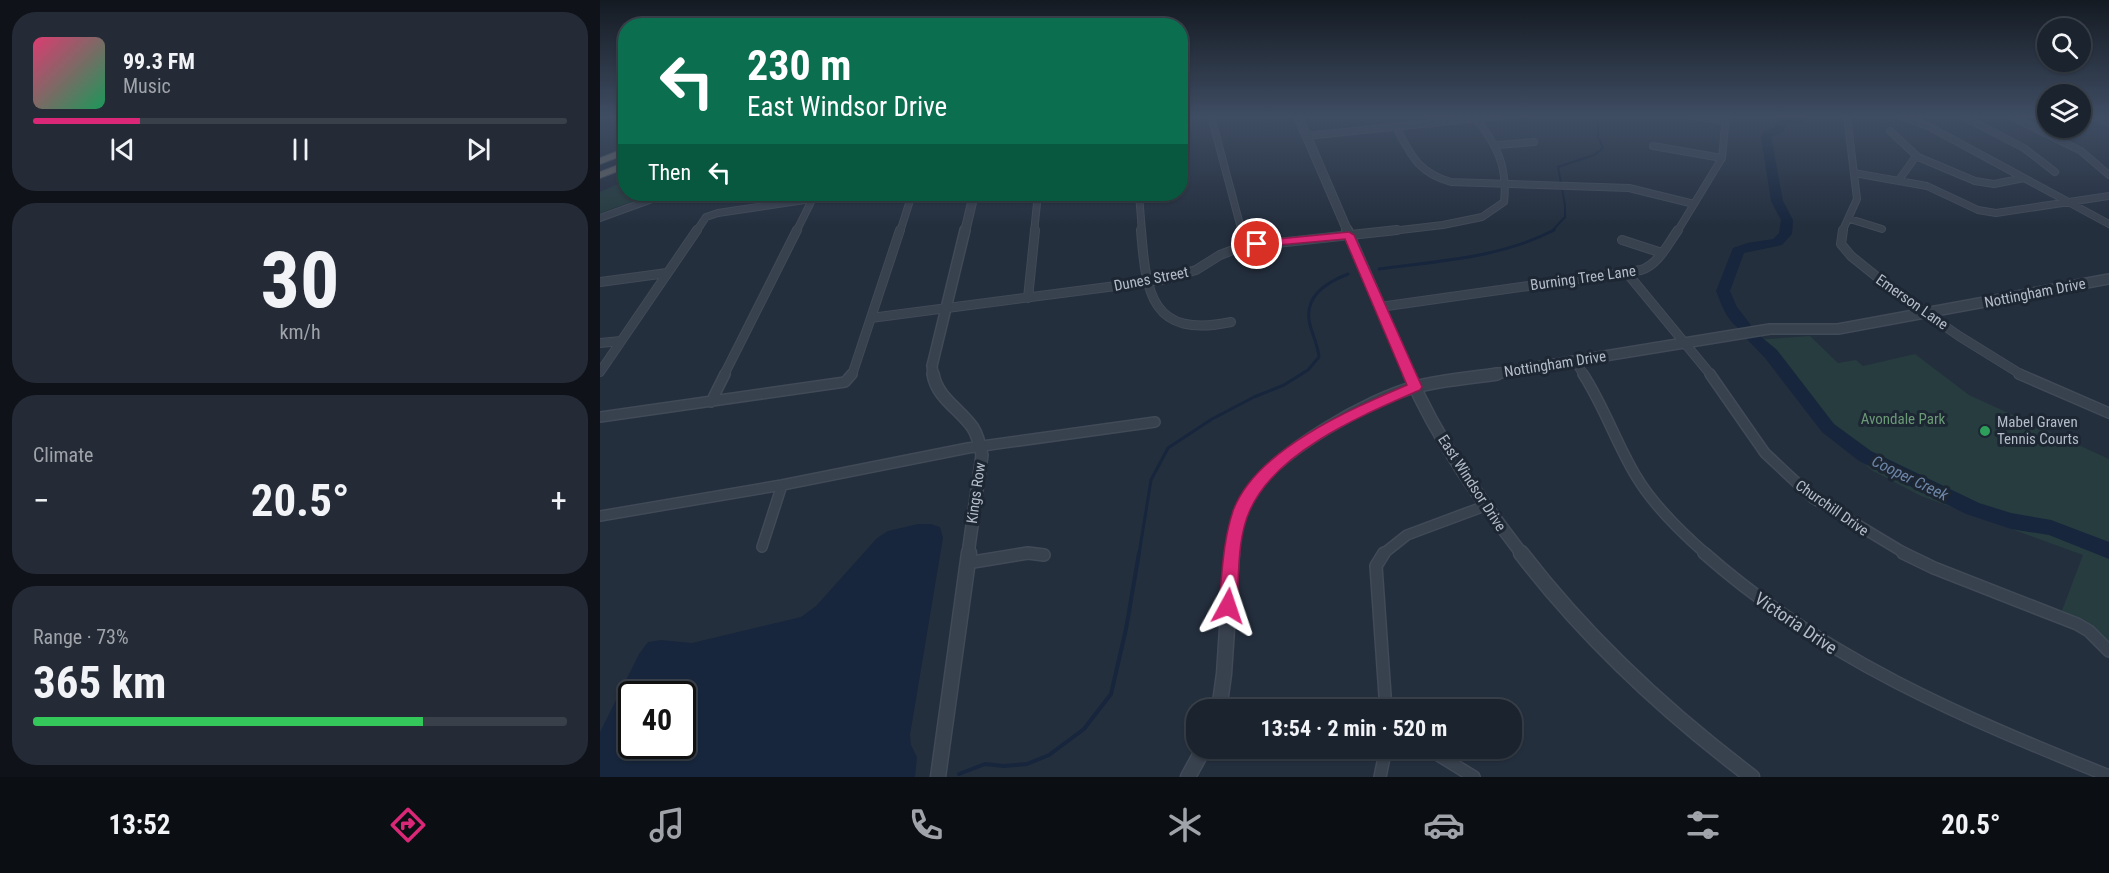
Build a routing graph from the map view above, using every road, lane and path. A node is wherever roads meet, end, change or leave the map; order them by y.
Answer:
1 (1221, 152) edge
2 (1313, 152) edge
3 (1411, 152) edge
4 (1500, 152) edge
5 (1686, 152) edge
6 (1723, 152) edge
7 (1851, 152) edge
8 (1912, 152) edge
9 (1976, 152) edge
10 (2030, 152) edge
11 (2082, 152) edge
12 (618, 154) edge
13 (1722, 158) junction
14 (1918, 158) junction
15 (600, 161) edge
16 (618, 168) edge
17 (2055, 172) dead end
18 (1854, 173) junction
19 (600, 175) edge
20 (2109, 175) edge
21 (2024, 178) junction
22 (1899, 180) junction
23 (1507, 184) junction
24 (2109, 196) edge
25 (647, 201) edge
26 (795, 201) edge
27 (812, 201) edge
28 (910, 201) edge
29 (972, 201) edge
30 (1037, 201) edge
31 (1140, 201) edge
32 (2070, 203) junction
33 (1694, 204) junction
34 (600, 218) edge
35 (1850, 219) junction
36 (2109, 224) edge
37 (1882, 229) dead end
38 (1349, 235) junction
39 (1622, 240) dead end
40 (1240, 247) junction
41 (1662, 253) junction
42 (667, 273) junction
43 (1627, 273) junction
44 (2109, 279) edge
45 (600, 282) edge
46 (1147, 282) junction
47 (1028, 298) junction
48 (1380, 307) junction
49 (948, 308) junction
50 (1927, 313) junction
51 (871, 318) junction
52 (1231, 322) dead end
53 (621, 340) junction
54 (600, 343) edge
55 (1686, 344) junction
56 (1575, 361) junction
57 (600, 372) edge
58 (1415, 387) junction
59 (711, 402) junction
60 (2109, 413) edge
61 (600, 417) edge
62 (1155, 422) dead end
63 (981, 447) junction
64 (782, 485) junction
65 (1485, 507) junction
66 (600, 516) edge
67 (762, 547) dead end
68 (1044, 555) dead end
69 (967, 563) junction
70 (2109, 651) edge
71 (1220, 699) edge
72 (1385, 699) edge
73 (1198, 759) edge
74 (1384, 759) edge
75 (1445, 759) edge
76 (2109, 776) edge
77 (938, 777) edge
78 (1188, 777) edge
79 (1380, 777) edge
80 (1474, 777) edge
81 (1752, 777) edge

1 - 40 street
2 - 38 street, East Windsor Drive
3 - 23 street
4 - 23 street
5 - 13 street
6 - 13 street, Burning Tree Lane
7 - 18 street, Emerson Lane
8 - 14 street
9 - 21 street
10 - 17 street
11 - 20 street
12 - 15 highway
13 - 33 street, Burning Tree Lane
14 - 21 street
14 - 22 street
16 - 19 highway
18 - 22 street
18 - 35 street, Emerson Lane
21 - 32 street
22 - 32 street
23 - 33 street
23 - 38 street, Dunes Street
24 - 32 street
25 - 34 street
26 - 42 street
27 - 59 street
28 - 51 street
29 - 49 street, Kings Row
30 - 47 street
31 - 46 street
32 - 36 street
33 - 41 street, Burning Tree Lane
35 - 37 street
35 - 50 street, Emerson Lane
38 - 40 street, Dunes Street
38 - 48 street, East Windsor Drive
39 - 41 street
40 - 46 street, Dunes Street
41 - 43 street, Burning Tree Lane
42 - 45 street
42 - 53 street
43 - 48 street, Burning Tree Lane
43 - 55 street, Churchill Drive
44 - 50 street, Nottingham Drive
46 - 47 street, Dunes Street
46 - 52 street
47 - 49 street, Dunes Street
48 - 58 street, East Windsor Drive
49 - 51 street, Dunes Street
49 - 63 street, Kings Row
50 - 55 street, Nottingham Drive
50 - 60 street, Emerson Lane
51 - 59 street
53 - 54 street
53 - 57 street
55 - 56 street, Nottingham Drive
55 - 70 street, Churchill Drive
56 - 58 street, Nottingham Drive
56 - 76 street, Victoria Drive
58 - 65 street, East Windsor Drive
58 - 71 street, Nottingham Drive
59 - 61 street
62 - 63 street
63 - 64 street
63 - 69 street, Kings Row
64 - 66 street
64 - 67 street
65 - 72 street
65 - 81 street, East Windsor Drive
68 - 69 street
69 - 77 street, Kings Row
73 - 78 street
74 - 79 street
75 - 80 street

